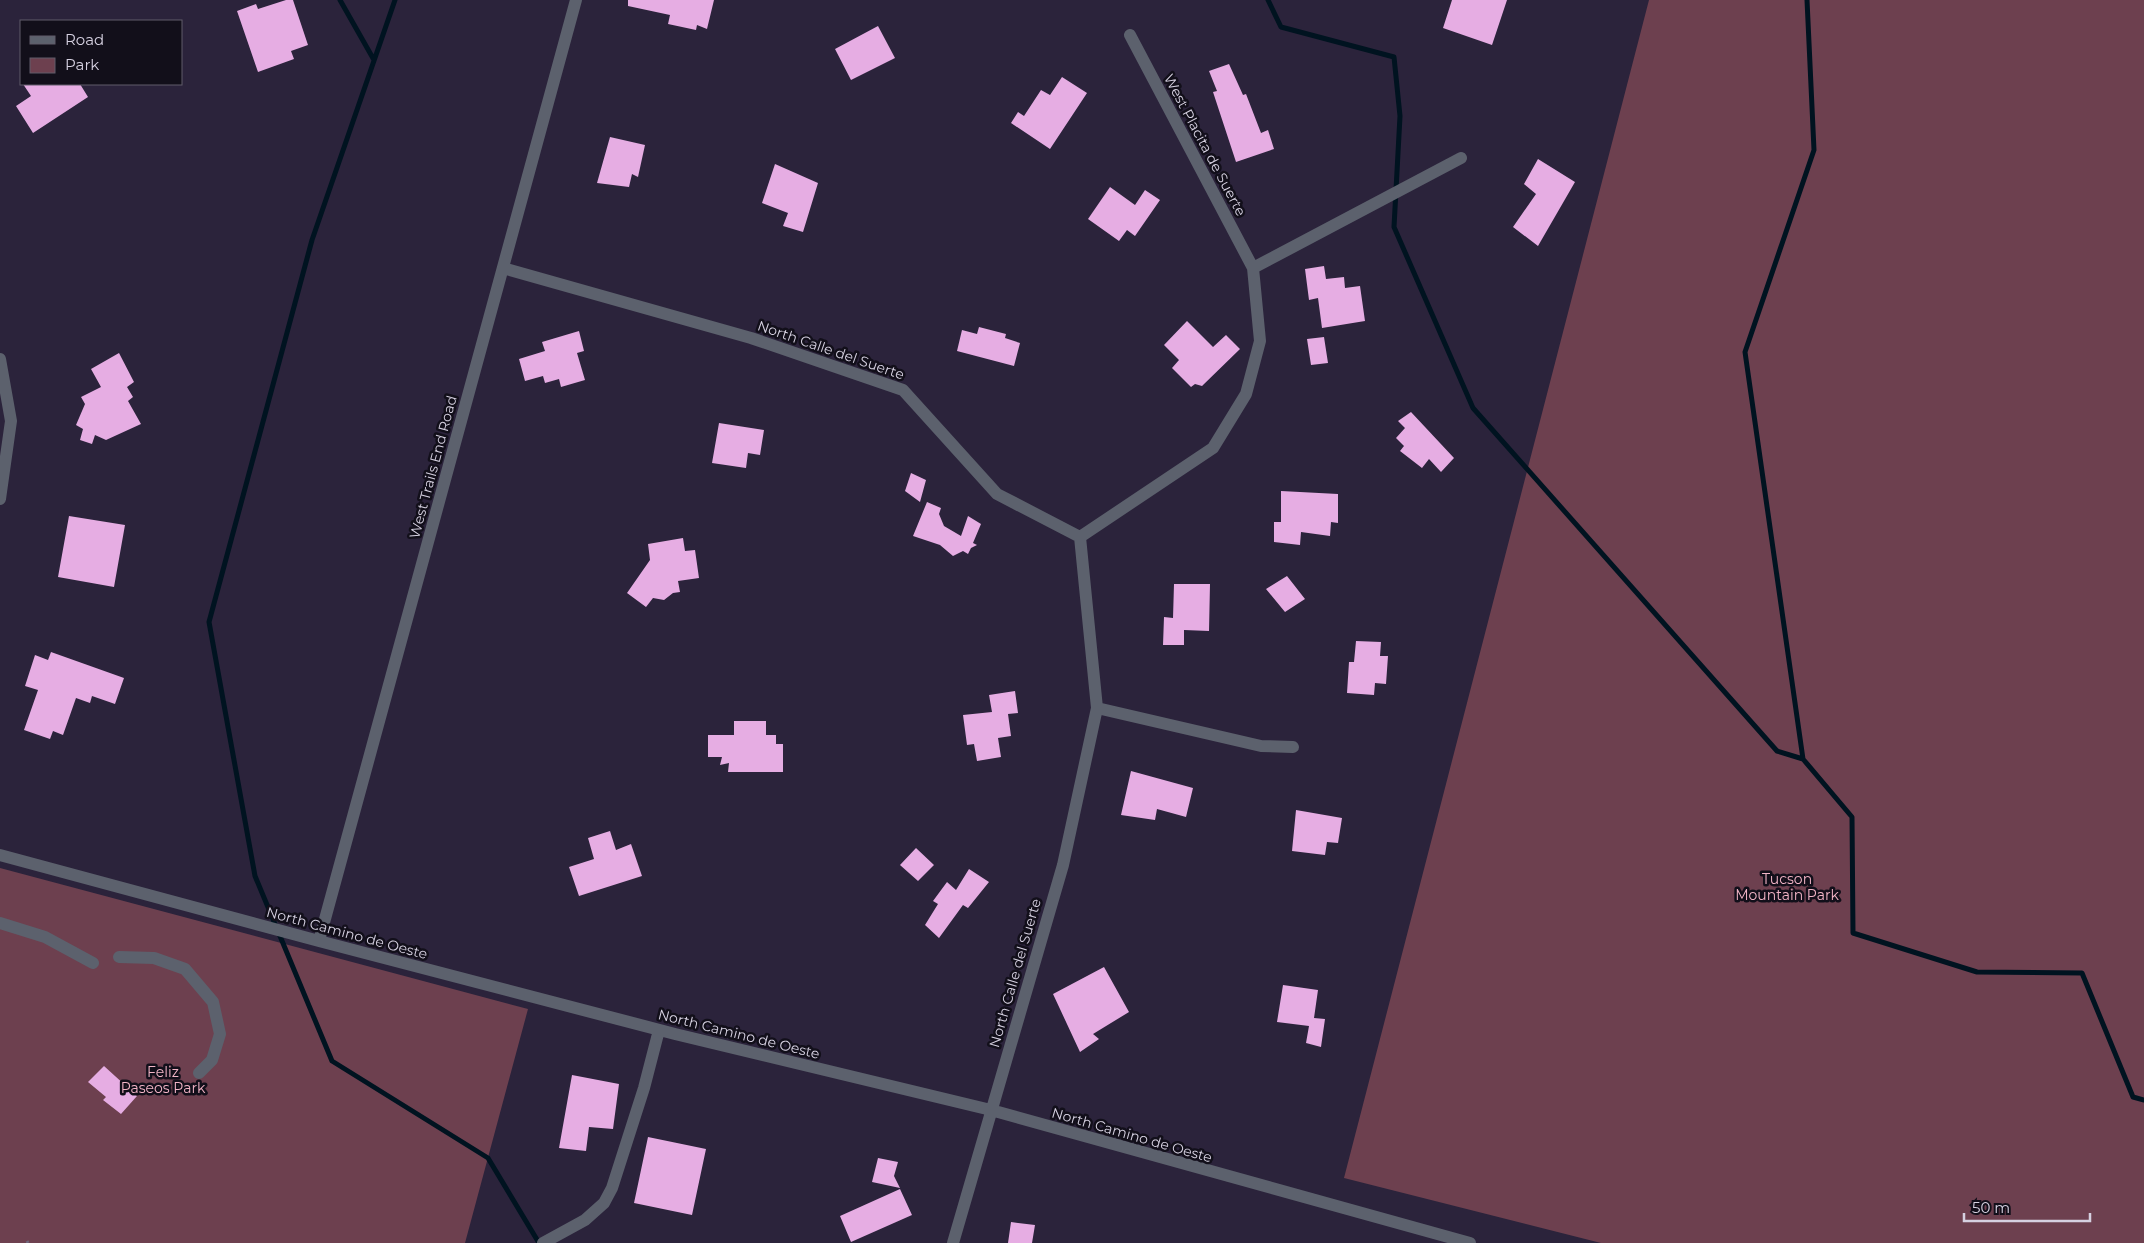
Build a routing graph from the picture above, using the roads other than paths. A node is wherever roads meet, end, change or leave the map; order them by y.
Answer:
1 (576, 0) edge
2 (1130, 35) dead end
3 (1461, 158) dead end
4 (503, 268) junction
5 (1253, 268) junction
6 (0, 359) edge
7 (0, 500) edge
8 (1080, 537) junction
9 (1097, 708) junction
10 (1293, 746) dead end
11 (0, 855) edge
12 (0, 923) edge
13 (319, 941) junction
14 (119, 957) dead end
15 (93, 963) dead end
16 (659, 1030) junction
17 (199, 1073) dead end
18 (991, 1110) junction
19 (1451, 1240) edge
20 (543, 1243) edge
21 (953, 1243) edge
22 (1470, 1243) edge

1 - 4 street, West Trails End Road
2 - 5 street, West Placita de Suerte
3 - 5 street
4 - 8 street, North Calle del Suerte
4 - 13 street, West Trails End Road
5 - 8 street, West Placita de Suerte
6 - 7 street
8 - 9 street, North Calle del Suerte
9 - 10 street
9 - 18 street, North Calle del Suerte
11 - 13 street, North Camino de Oeste
12 - 15 street
13 - 16 street, North Camino de Oeste
14 - 17 street
16 - 18 street, North Camino de Oeste
16 - 20 street
18 - 19 street, North Camino de Oeste
18 - 21 street, North Calle del Suerte
19 - 22 street, North Camino de Oeste

